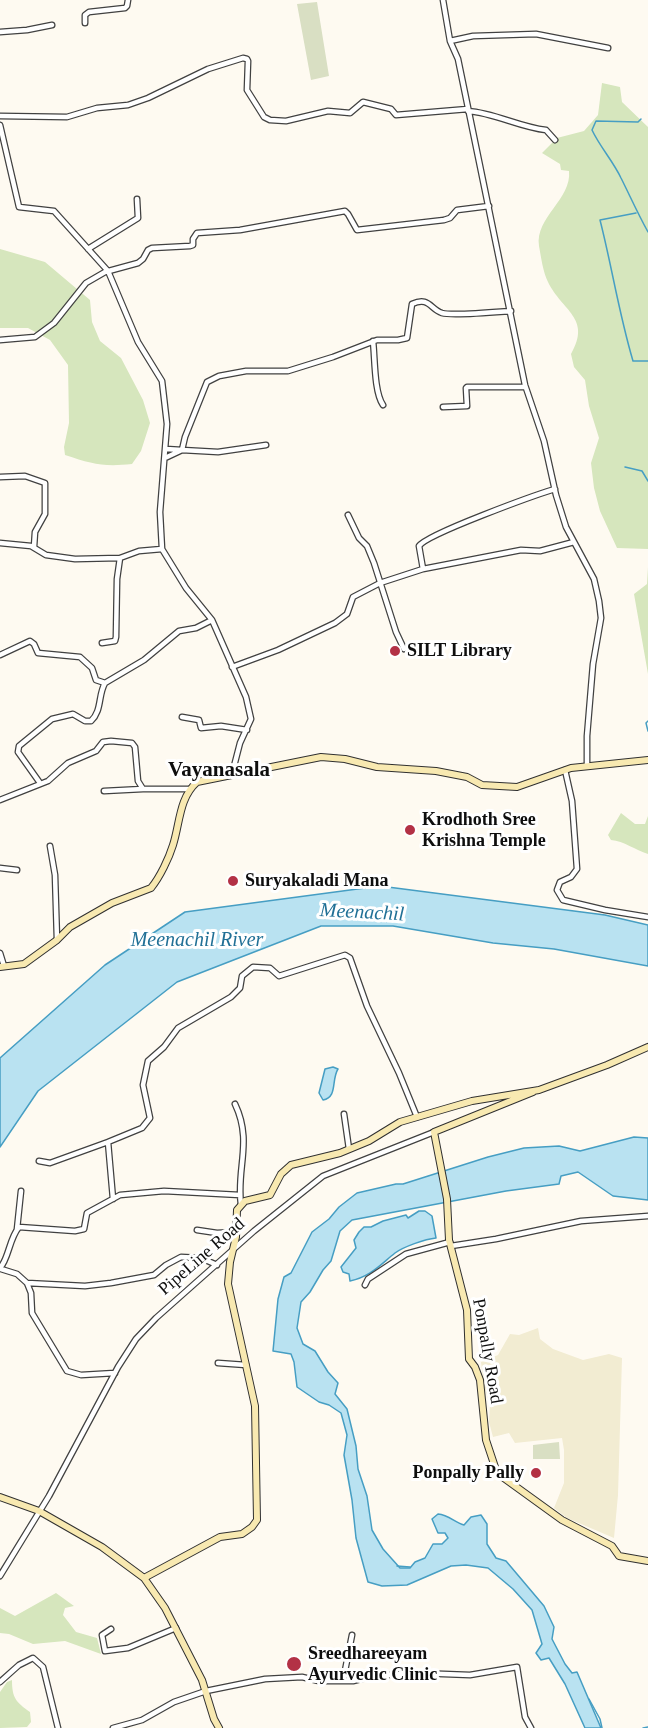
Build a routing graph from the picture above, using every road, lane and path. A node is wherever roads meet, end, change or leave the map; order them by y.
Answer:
1 (128, 0) edge
2 (443, 0) edge
3 (85, 23) dead end
4 (52, 25) dead end
5 (0, 32) edge
6 (450, 41) junction
7 (608, 48) dead end
8 (468, 110) junction
9 (0, 116) edge
10 (0, 124) edge
11 (555, 140) dead end
12 (137, 199) dead end
13 (489, 206) junction
14 (88, 249) junction
15 (108, 271) junction
16 (510, 311) junction
17 (0, 340) edge
18 (373, 341) junction
19 (525, 387) junction
20 (383, 405) dead end
21 (443, 407) dead end
22 (266, 445) dead end
23 (166, 449) junction
24 (182, 450) junction
25 (165, 458) junction
26 (0, 477) edge
27 (555, 489) junction
28 (348, 514) dead end
29 (574, 542) junction
30 (0, 543) edge
31 (34, 547) junction
32 (162, 549) junction
33 (120, 558) junction
34 (423, 569) junction
35 (380, 583) junction
36 (212, 620) junction
37 (102, 643) dead end
38 (404, 650) dead end
39 (0, 655) edge
40 (232, 667) junction
41 (105, 683) junction
42 (182, 717) dead end
43 (247, 730) junction
44 (648, 760) edge
45 (587, 765) junction
46 (565, 770) junction
47 (232, 774) junction
48 (40, 783) junction
49 (143, 789) junction
50 (189, 789) junction
51 (104, 791) dead end
52 (0, 800) edge
53 (50, 846) dead end
54 (0, 868) edge
55 (17, 870) dead end
56 (648, 917) edge
57 (57, 940) junction
58 (0, 953) edge
59 (2, 966) edge
60 (648, 1047) edge
61 (539, 1090) junction
62 (235, 1104) dead end
63 (344, 1114) dead end
64 (417, 1117) junction
65 (434, 1132) junction
66 (108, 1142) junction
67 (349, 1149) junction
68 (39, 1161) dead end
69 (21, 1191) dead end
70 (240, 1195) junction
71 (113, 1199) junction
72 (241, 1205) junction
73 (648, 1215) edge
74 (17, 1229) junction
75 (197, 1230) dead end
76 (236, 1232) junction
77 (450, 1244) junction
78 (234, 1249) junction
79 (216, 1264) junction
80 (1, 1269) edge
81 (27, 1283) junction
82 (365, 1286) dead end
83 (218, 1363) dead end
84 (246, 1365) junction
85 (115, 1373) junction
86 (0, 1497) edge
87 (39, 1511) junction
88 (648, 1560) edge
89 (0, 1576) edge
90 (144, 1578) junction
91 (176, 1628) junction
92 (111, 1629) dead end
93 (352, 1635) dead end
94 (343, 1681) junction
95 (0, 1682) edge
96 (206, 1690) junction
97 (58, 1728) edge
98 (113, 1728) edge
99 (219, 1728) edge
100 (531, 1728) edge

1 - 3 street
2 - 6 street
4 - 5 street
6 - 7 street
6 - 8 street
8 - 9 street
8 - 11 street
8 - 13 street
10 - 14 street
12 - 14 street
13 - 15 street
13 - 16 street
14 - 15 street
15 - 17 street
15 - 23 street
16 - 18 street
16 - 19 street
18 - 20 street
18 - 24 street
19 - 21 street
19 - 27 street
22 - 24 street
23 - 24 street
23 - 25 street
24 - 25 street
25 - 32 street
26 - 31 street
27 - 29 street
27 - 34 street
28 - 35 street
29 - 34 street
29 - 45 street
30 - 31 street
31 - 33 street
32 - 33 street
32 - 36 street
33 - 37 street
34 - 35 street
35 - 38 street
35 - 40 street
36 - 40 street
36 - 41 street
39 - 41 street
40 - 43 street
41 - 48 street
42 - 43 street
43 - 47 street
44 - 45 main road
45 - 46 main road
46 - 47 main road
46 - 56 street
47 - 50 main road
48 - 49 street
48 - 52 street
49 - 50 street
49 - 51 street
50 - 57 main road
53 - 57 street
54 - 55 street
57 - 59 main road
58 - 59 street
60 - 61 main road
61 - 64 main road
61 - 65 main road, PipeLine Road
62 - 70 street
63 - 67 street
64 - 66 street
64 - 67 main road
65 - 77 main road, Ponpally Road
65 - 78 street, PipeLine Road
66 - 68 street
66 - 71 street
67 - 72 main road
69 - 74 street
70 - 71 street
70 - 72 street
71 - 74 street
72 - 76 main road
73 - 77 street
74 - 80 street
75 - 76 street
76 - 78 main road
77 - 82 street
77 - 88 main road, Ponpally Road
78 - 79 street, PipeLine Road
78 - 84 main road
79 - 81 street
79 - 85 street, PipeLine Road
80 - 81 street
81 - 85 street
83 - 84 street
84 - 90 main road
85 - 87 street, PipeLine Road
86 - 87 main road
87 - 89 street, PipeLine Road
87 - 90 main road
90 - 91 main road
91 - 92 street
91 - 96 main road
93 - 94 street
94 - 96 street
94 - 100 street
95 - 97 street
96 - 98 street
96 - 99 main road

